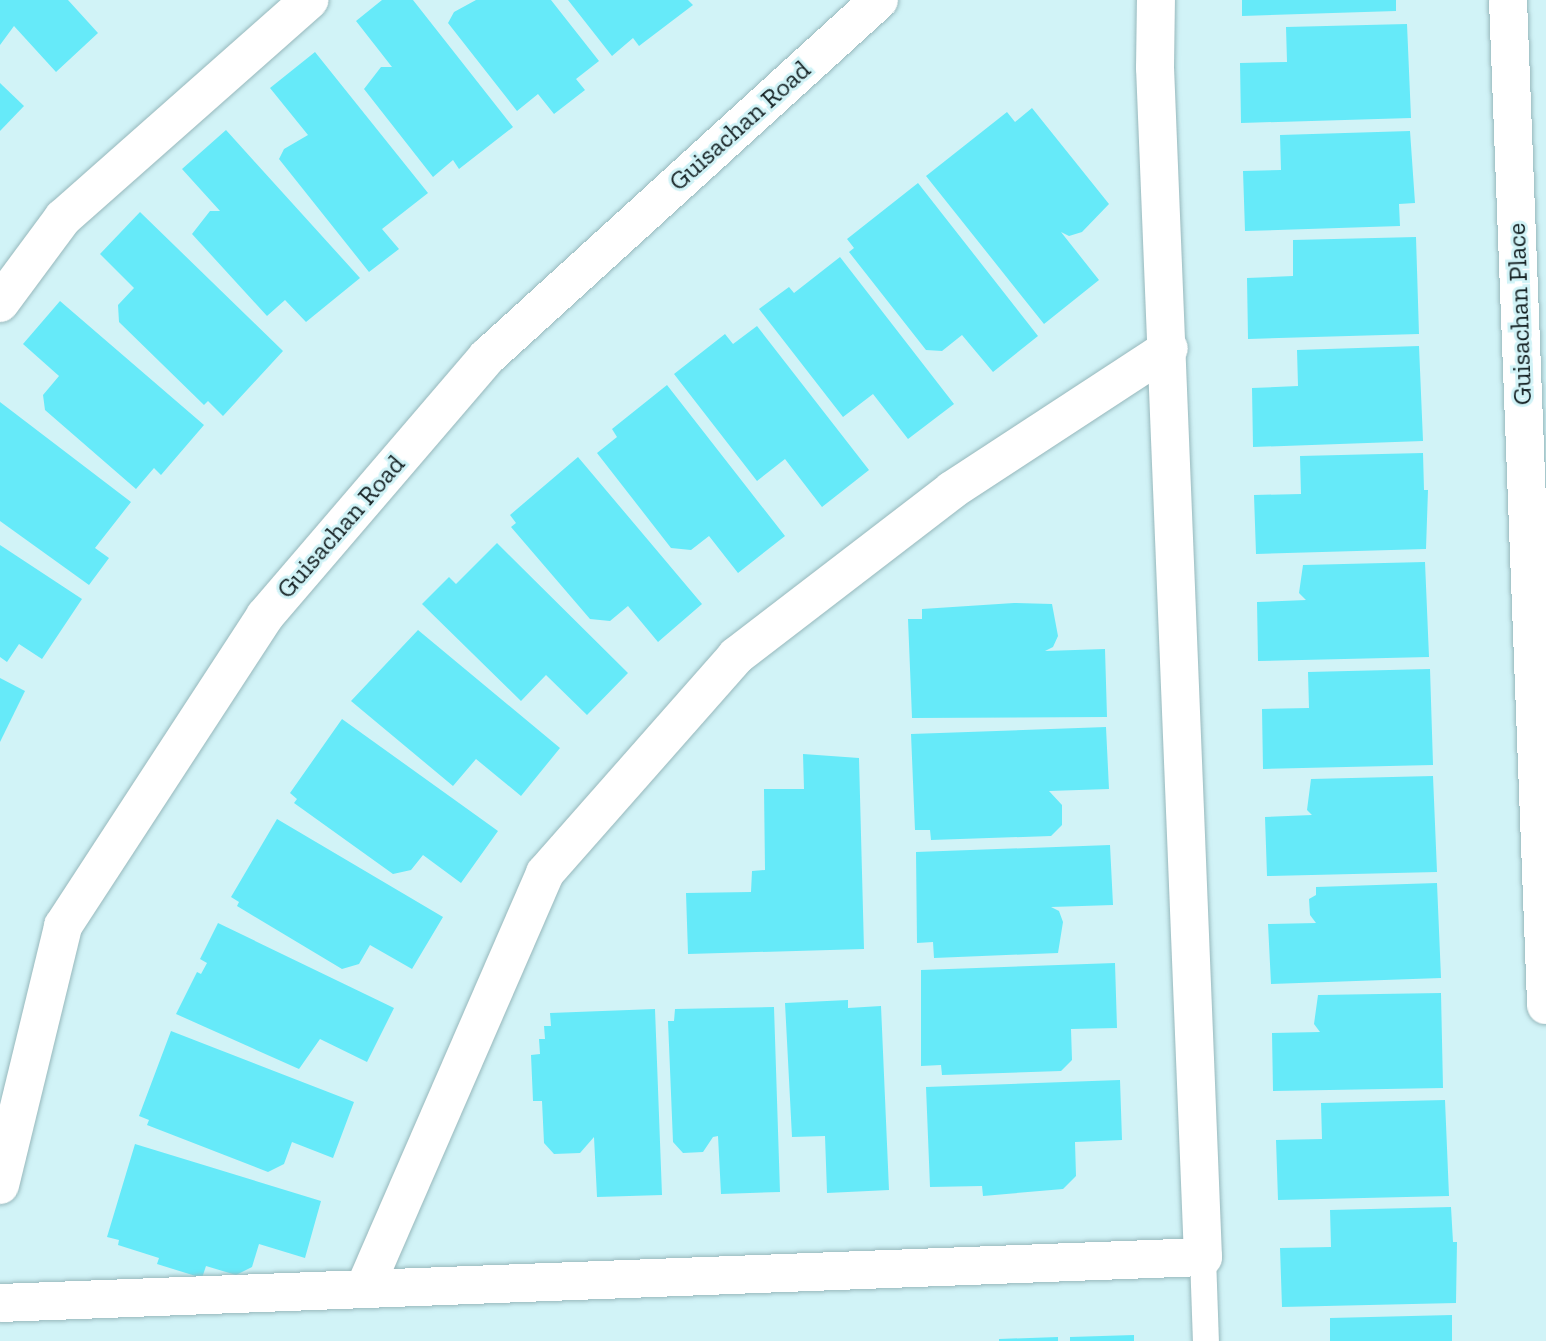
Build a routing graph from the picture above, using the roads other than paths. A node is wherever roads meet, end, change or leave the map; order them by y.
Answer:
1 (309, 0) edge
2 (878, 0) edge
3 (1156, 0) edge
4 (1508, 0) edge
5 (0, 303) edge
6 (1169, 348) junction
7 (1546, 1005) edge
8 (0, 1185) edge
9 (1203, 1256) junction
10 (366, 1285) junction
11 (0, 1303) edge
12 (1206, 1341) edge

1 - 5 street
2 - 8 street, Guisachan Road
3 - 6 street
4 - 7 street, Guisachan Place
6 - 9 street
6 - 10 street
9 - 10 street
9 - 12 lane
10 - 11 street

